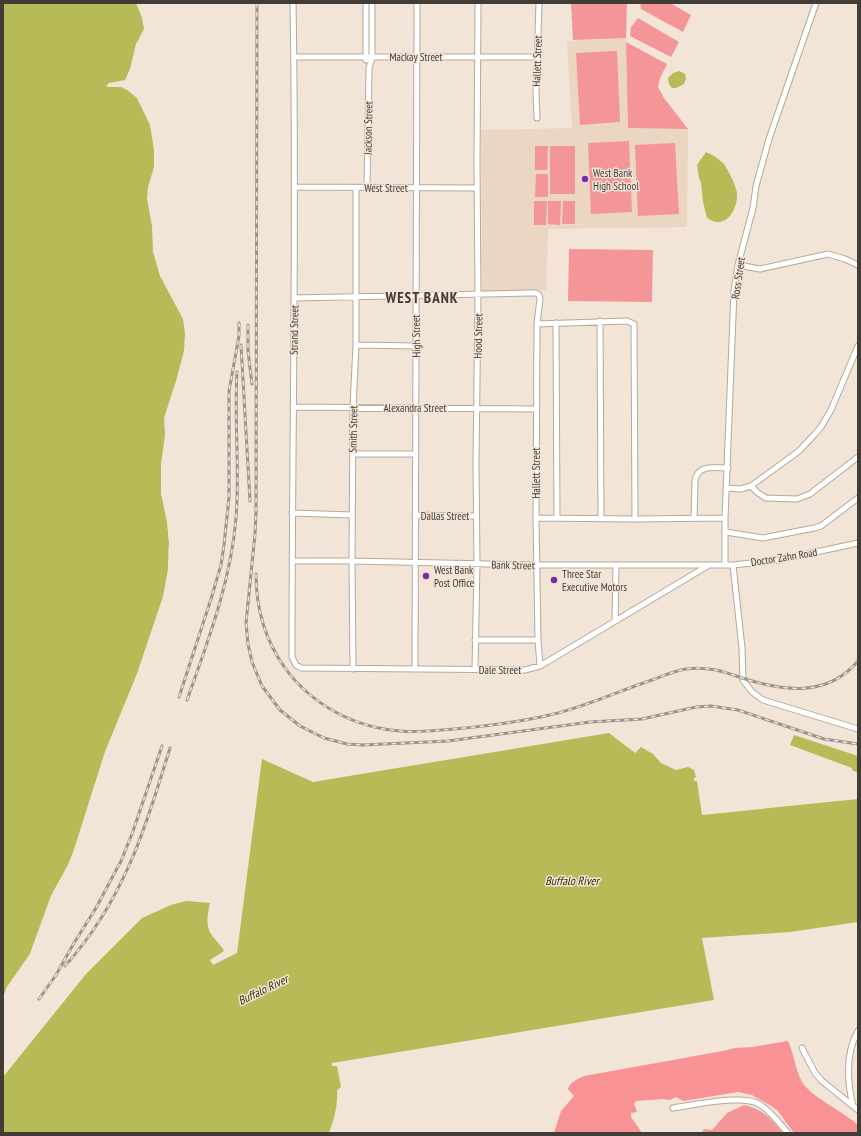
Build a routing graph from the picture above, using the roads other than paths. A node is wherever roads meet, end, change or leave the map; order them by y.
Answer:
1 (292, 3) edge
2 (366, 3) edge
3 (372, 3) edge
4 (417, 3) edge
5 (478, 3) edge
6 (539, 3) edge
7 (816, 3) edge
8 (294, 57) junction
9 (416, 57) junction
10 (479, 57) junction
11 (365, 58) junction
12 (372, 58) junction
13 (537, 58) junction
14 (369, 68) junction
15 (537, 118) dead end
16 (294, 187) junction
17 (356, 188) junction
18 (367, 188) junction
19 (416, 188) junction
20 (477, 188) junction
21 (738, 265) junction
22 (858, 265) edge
23 (415, 295) junction
24 (478, 295) junction
25 (355, 297) junction
26 (294, 298) junction
27 (600, 322) junction
28 (556, 323) junction
29 (537, 324) junction
30 (356, 345) junction
31 (416, 346) junction
32 (858, 346) edge
33 (857, 351) edge
34 (293, 407) junction
35 (353, 408) junction
36 (416, 408) junction
37 (476, 409) junction
38 (536, 409) junction
39 (352, 454) junction
40 (415, 454) junction
41 (858, 458) edge
42 (728, 468) junction
43 (751, 486) junction
44 (727, 488) junction
45 (858, 498) edge
46 (292, 513) junction
47 (352, 515) junction
48 (415, 515) junction
49 (476, 516) junction
50 (536, 518) junction
51 (557, 518) junction
52 (601, 518) junction
53 (694, 518) junction
54 (725, 518) junction
55 (635, 519) junction
56 (726, 532) junction
57 (858, 543) edge
58 (292, 561) junction
59 (352, 561) junction
60 (415, 562) junction
61 (477, 564) junction
62 (536, 565) junction
63 (616, 565) junction
64 (709, 565) junction
65 (725, 565) junction
66 (733, 565) junction
67 (615, 621) junction
68 (475, 640) junction
69 (538, 640) junction
70 (292, 657) joint
71 (540, 666) junction
72 (353, 669) junction
73 (415, 669) junction
74 (475, 669) junction
75 (858, 729) edge
76 (858, 1031) edge
77 (802, 1048) dead end
78 (853, 1106) junction
79 (673, 1108) dead end
80 (858, 1110) edge
81 (788, 1133) edge

1 - 8 street, Strand Street
2 - 11 street, Jackson Street
3 - 12 street, Jackson Street
4 - 9 street, High Street
5 - 10 street, Hood Street
6 - 13 street, Hallett Street
7 - 21 street, Ross Street
8 - 11 street, Mackay Street
8 - 16 street, Strand Street
9 - 10 street, Mackay Street
9 - 12 street, Mackay Street
9 - 19 street, High Street
10 - 13 street, Mackay Street
10 - 20 street, Hood Street
11 - 12 street, Mackay Street
11 - 14 street, Jackson Street
12 - 14 street, Jackson Street
13 - 15 street, Hallett Street
14 - 18 street, Jackson Street
16 - 17 street, West Street
16 - 26 street, Strand Street
17 - 18 street, West Street
17 - 25 street, Smith Street
18 - 19 street, West Street
19 - 20 street, West Street
19 - 23 street, High Street
20 - 24 street, Hood Street
21 - 22 street
21 - 42 street, Ross Street
23 - 24 street
23 - 25 street
23 - 31 street, High Street
24 - 29 street, Hallett Street
24 - 37 street, Hood Street
25 - 26 street
25 - 30 street, Smith Street
26 - 34 street, Strand Street
27 - 28 street
27 - 52 street
27 - 55 street
28 - 29 street
28 - 51 street
29 - 38 street, Hallett Street
30 - 31 street
30 - 35 street, Smith Street
31 - 36 street, High Street
32 - 33 street
33 - 43 street
34 - 35 street, Alexandra Street
34 - 46 street, Strand Street
35 - 36 street, Alexandra Street
35 - 39 street, Smith Street
36 - 37 street, Alexandra Street
36 - 40 street, High Street
37 - 38 street, Alexandra Street
37 - 49 street, Hood Street
38 - 50 street, Hallett Street
39 - 40 street
39 - 47 street, Smith Street
40 - 48 street, High Street
41 - 43 street
42 - 44 street, Ross Street
42 - 53 street
43 - 44 street
44 - 54 street, Ross Street
45 - 56 street
46 - 47 street
46 - 58 street, Strand Street
47 - 59 street, Smith Street
48 - 49 street, Dallas Street
48 - 60 street, High Street
49 - 61 street, Hood Street
50 - 51 street
50 - 62 street, Hallett Street
51 - 52 street
52 - 55 street
53 - 54 street
53 - 55 street
54 - 56 street, Ross Street
56 - 65 street, Ross Street
57 - 66 street, Doctor Zahn Road
58 - 59 street, Bank Street
58 - 70 street, Strand Street
59 - 60 street, Bank Street
59 - 72 street, Smith Street
60 - 61 street, Bank Street
60 - 73 street, High Street
61 - 62 street, Bank Street
61 - 68 street, Hood Street
62 - 63 street, Bank Street
62 - 69 street, Hallett Street
63 - 64 street, Bank Street
63 - 67 street
64 - 65 street, Doctor Zahn Road
64 - 67 street, Dale Street
65 - 66 street, Doctor Zahn Road
66 - 75 street
67 - 71 street, Dale Street
68 - 69 street
68 - 74 street, Hood Street
69 - 71 street, Hallett Street
70 - 72 street, Dale Street
71 - 74 street, Dale Street
72 - 73 street, Dale Street
73 - 74 street, Dale Street
76 - 78 street
77 - 78 street
78 - 80 street
79 - 81 street

